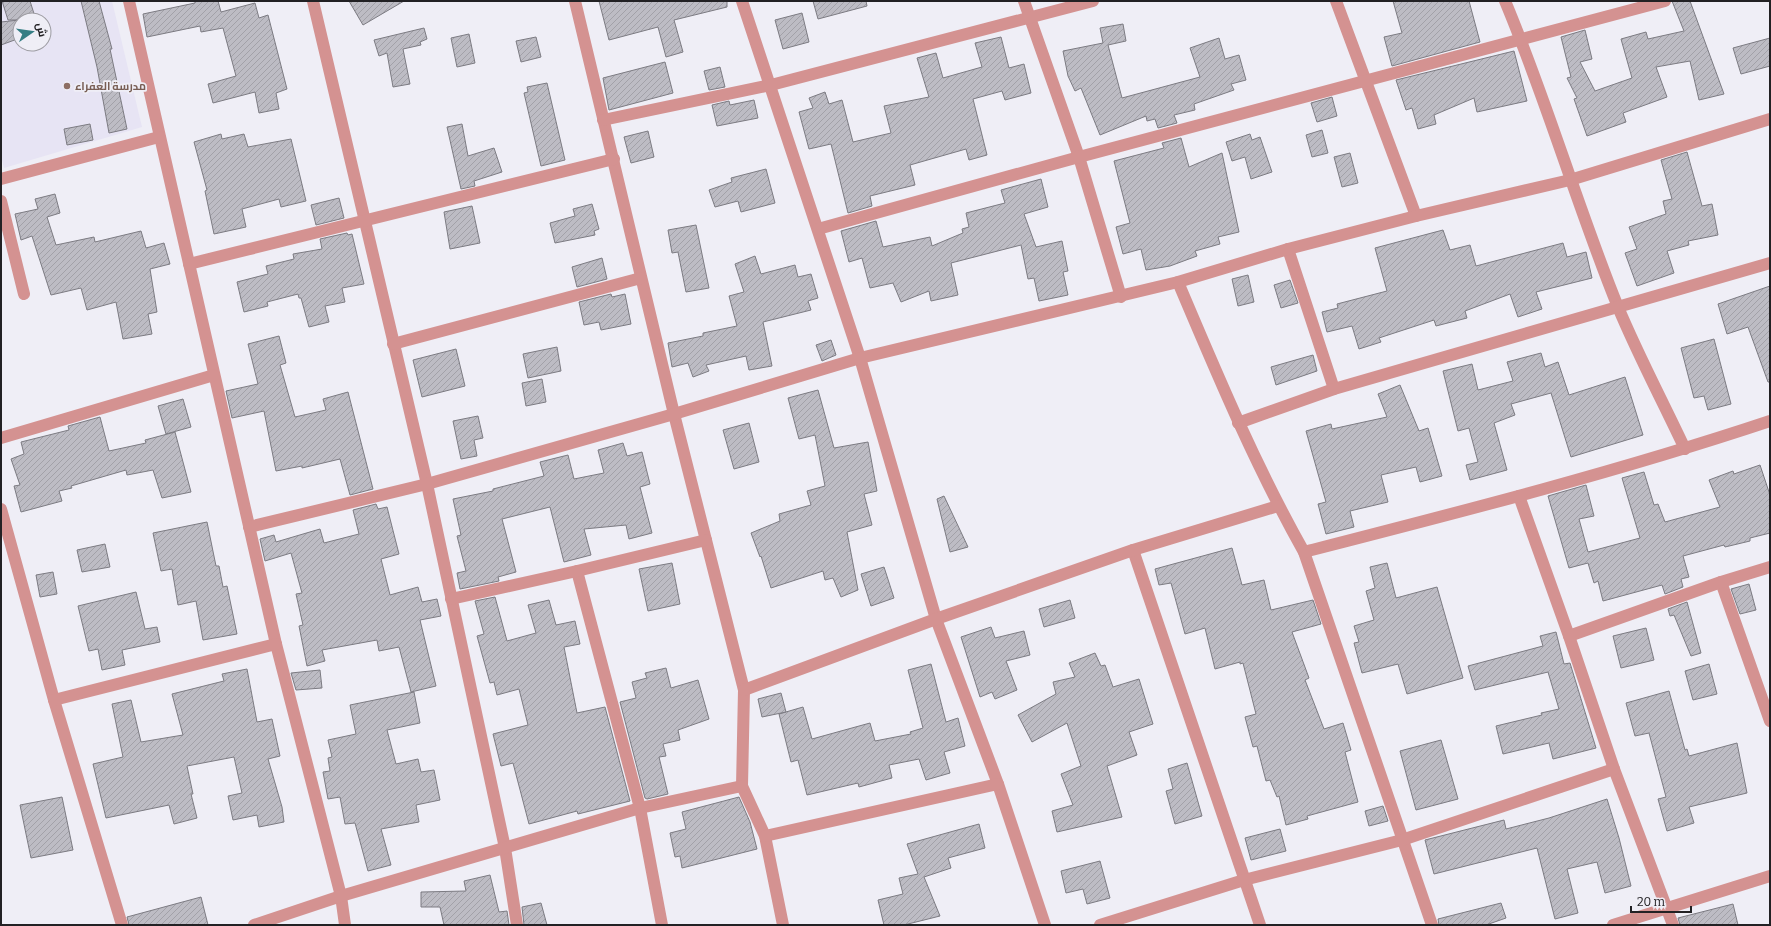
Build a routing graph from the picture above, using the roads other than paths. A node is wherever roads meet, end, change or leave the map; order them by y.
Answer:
1 (130, 1) edge
2 (313, 1) edge
3 (575, 1) edge
4 (742, 1) edge
5 (1024, 1) edge
6 (1094, 1) edge
7 (1336, 1) edge
8 (1505, 1) edge
9 (1665, 1) edge
10 (1030, 17) junction
11 (1521, 38) junction
12 (1367, 80) junction
13 (771, 85) junction
14 (1770, 119) edge
15 (603, 120) junction
16 (159, 137) junction
17 (1079, 157) junction
18 (614, 159) junction
19 (1, 179) edge
20 (1570, 180) junction
21 (1, 201) edge
22 (1416, 216) junction
23 (363, 220) junction
24 (818, 229) junction
25 (1288, 249) junction
26 (1770, 263) edge
27 (189, 264) junction
28 (641, 278) junction
29 (1178, 282) junction
30 (24, 294) dead end
31 (1121, 296) junction
32 (1618, 308) junction
33 (393, 344) junction
34 (860, 358) junction
35 (214, 375) junction
36 (1334, 389) junction
37 (674, 414) junction
38 (1770, 421) edge
39 (1238, 423) junction
40 (1, 438) edge
41 (1685, 449) junction
42 (427, 484) junction
43 (1520, 496) junction
44 (1278, 506) junction
45 (1, 509) edge
46 (249, 528) junction
47 (706, 540) junction
48 (1133, 550) junction
49 (1304, 552) junction
50 (1770, 567) edge
51 (578, 571) junction
52 (1721, 582) junction
53 (452, 599) junction
54 (936, 619) junction
55 (1569, 636) junction
56 (276, 644) junction
57 (744, 690) junction
58 (54, 700) junction
59 (1770, 721) edge
60 (1614, 769) junction
61 (998, 784) junction
62 (742, 786) junction
63 (640, 808) junction
64 (764, 836) junction
65 (1402, 840) junction
66 (505, 848) junction
67 (1770, 876) edge
68 (1244, 880) junction
69 (341, 896) junction
70 (1667, 907) junction
71 (122, 925) edge
72 (254, 925) edge
73 (345, 925) edge
74 (517, 925) edge
75 (662, 925) edge
76 (783, 925) edge
77 (1044, 925) edge
78 (1100, 925) edge
79 (1260, 925) edge
80 (1432, 925) edge
81 (1613, 925) edge
82 (1673, 925) edge

1 - 16 street
2 - 23 street
3 - 15 street
4 - 13 street
5 - 10 street
6 - 10 street
7 - 12 street
8 - 11 street
9 - 11 street
10 - 13 street
10 - 17 street
11 - 12 street
11 - 20 street
12 - 17 street
12 - 22 street
13 - 15 street
13 - 24 street
14 - 20 street
15 - 18 street
16 - 19 street
16 - 27 street
17 - 24 street
17 - 31 street
18 - 23 street
18 - 28 street
20 - 22 street
20 - 32 street
21 - 30 street
22 - 25 street
23 - 27 street
23 - 33 street
24 - 34 street
25 - 29 street
25 - 36 street
26 - 32 street
27 - 35 street
28 - 33 street
28 - 37 street
29 - 31 street
29 - 39 street
31 - 34 street
32 - 36 street
32 - 41 street
33 - 42 street
34 - 37 street
34 - 54 street
35 - 40 street
35 - 46 street
36 - 39 street
37 - 42 street
37 - 47 street
38 - 41 street
39 - 44 street
41 - 43 street
42 - 46 street
42 - 53 street
43 - 49 street
43 - 55 street
44 - 48 street
44 - 49 street
45 - 58 street
46 - 56 street
47 - 51 street
47 - 57 street
48 - 54 street
48 - 68 street
49 - 65 street
50 - 52 street
51 - 53 street
51 - 63 street
52 - 55 street
52 - 59 street
53 - 66 street
54 - 57 street
54 - 61 street
55 - 60 street
56 - 58 street
56 - 69 street
57 - 62 street
58 - 71 street
60 - 65 street
60 - 70 street
61 - 64 street
61 - 77 street
62 - 63 street
62 - 64 street
63 - 66 street
63 - 75 street
64 - 76 street
65 - 68 street
65 - 80 street
66 - 69 street
66 - 74 street
67 - 70 street
68 - 78 street
68 - 79 street
69 - 72 street
69 - 73 street
70 - 81 street
70 - 82 street

